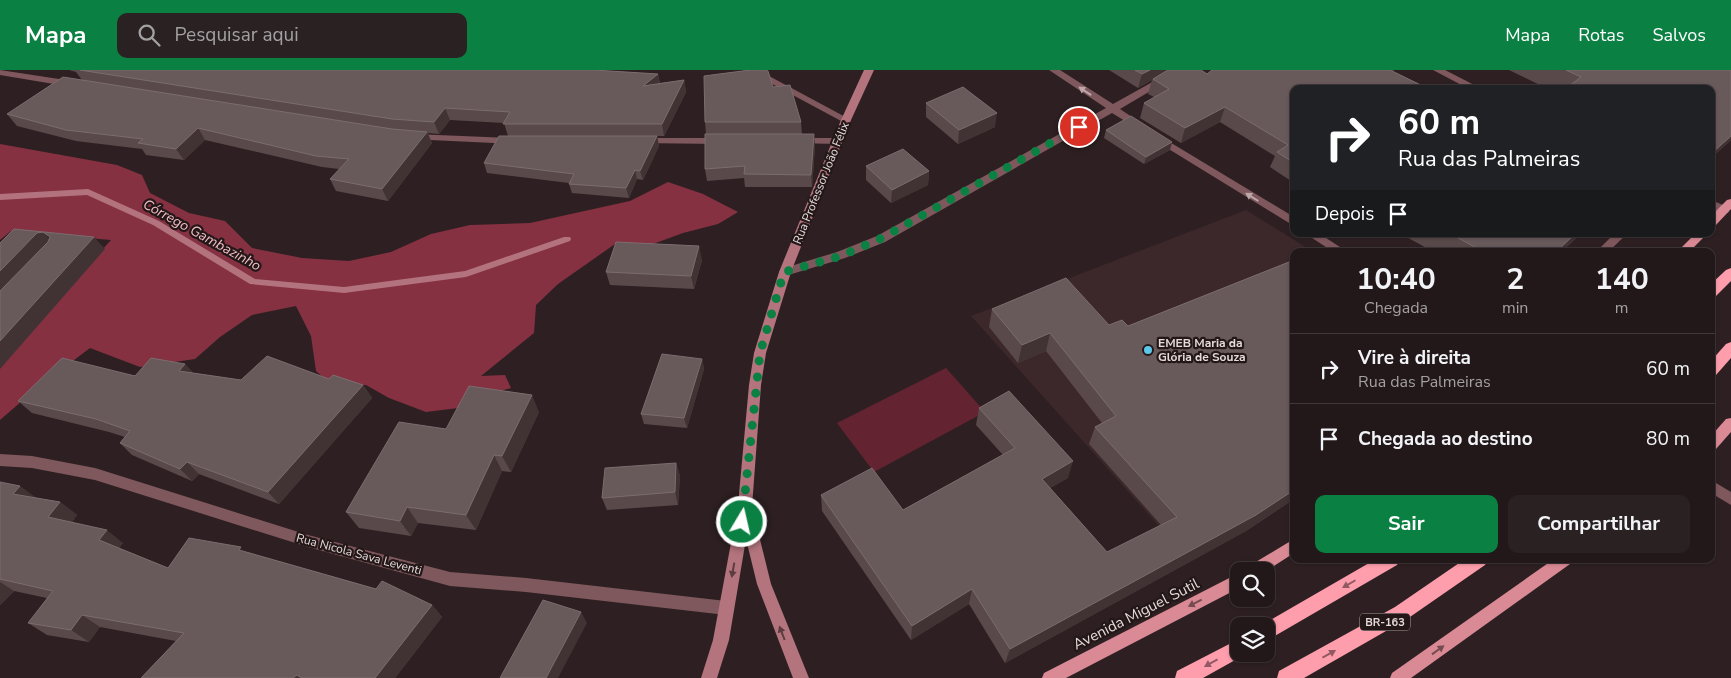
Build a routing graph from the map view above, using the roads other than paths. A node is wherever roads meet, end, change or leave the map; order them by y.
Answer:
1 (751, 70) edge
2 (869, 70) edge
3 (1054, 70) edge
4 (1181, 70) edge
5 (1438, 70) edge
6 (0, 72) edge
7 (78, 85) edge
8 (1469, 85) edge
9 (1112, 109) junction
10 (846, 120) junction
11 (398, 136) edge
12 (522, 141) edge
13 (631, 141) edge
14 (729, 141) edge
15 (788, 141) edge
16 (838, 141) junction
17 (1715, 204) edge
18 (1728, 206) edge
19 (1715, 219) edge
20 (1290, 220) edge
21 (1317, 237) edge
22 (1618, 237) edge
23 (1698, 237) edge
24 (1335, 248) edge
25 (1605, 248) edge
26 (1686, 248) edge
27 (784, 272) junction
28 (1731, 273) edge
29 (1715, 288) edge
30 (1731, 348) edge
31 (1715, 366) edge
32 (1731, 424) edge
33 (1715, 441) edge
34 (0, 460) edge
35 (1715, 489) edge
36 (1731, 499) edge
37 (745, 505) junction
38 (1290, 548) edge
39 (1268, 562) edge
40 (1384, 563) edge
41 (1473, 563) edge
42 (1558, 563) edge
43 (1230, 585) edge
44 (726, 608) junction
45 (1275, 627) edge
46 (1230, 653) edge
47 (709, 678) edge
48 (801, 678) edge
49 (1050, 678) edge
50 (1184, 678) edge
51 (1286, 678) edge
52 (1399, 678) edge

1 - 10 street
2 - 10 street, Rua Professor João Félix
9 -> 3 street
4 - 9 street
5 - 8 street
6 - 7 street
20 -> 9 street
9 - 27 street
10 - 16 street, Rua Professor João Félix
11 - 12 street
13 - 14 street
15 - 16 street
16 - 27 street, Rua Professor João Félix
17 - 18 street
18 - 19 main road
21 - 24 street
22 - 25 street
23 - 26 main road
27 - 37 street, Rua Professor João Félix
28 - 29 highway
30 - 31 highway
32 - 33 main road
34 - 44 street, Rua Nicola Sava Leventi
35 - 36 street
37 -> 44 street
48 -> 37 street
38 - 39 main road
40 -> 45 highway
51 -> 41 highway, BR-163
52 -> 42 main road
43 -> 49 main road, Avenida Miguel Sutil
44 - 47 street
46 -> 50 highway

